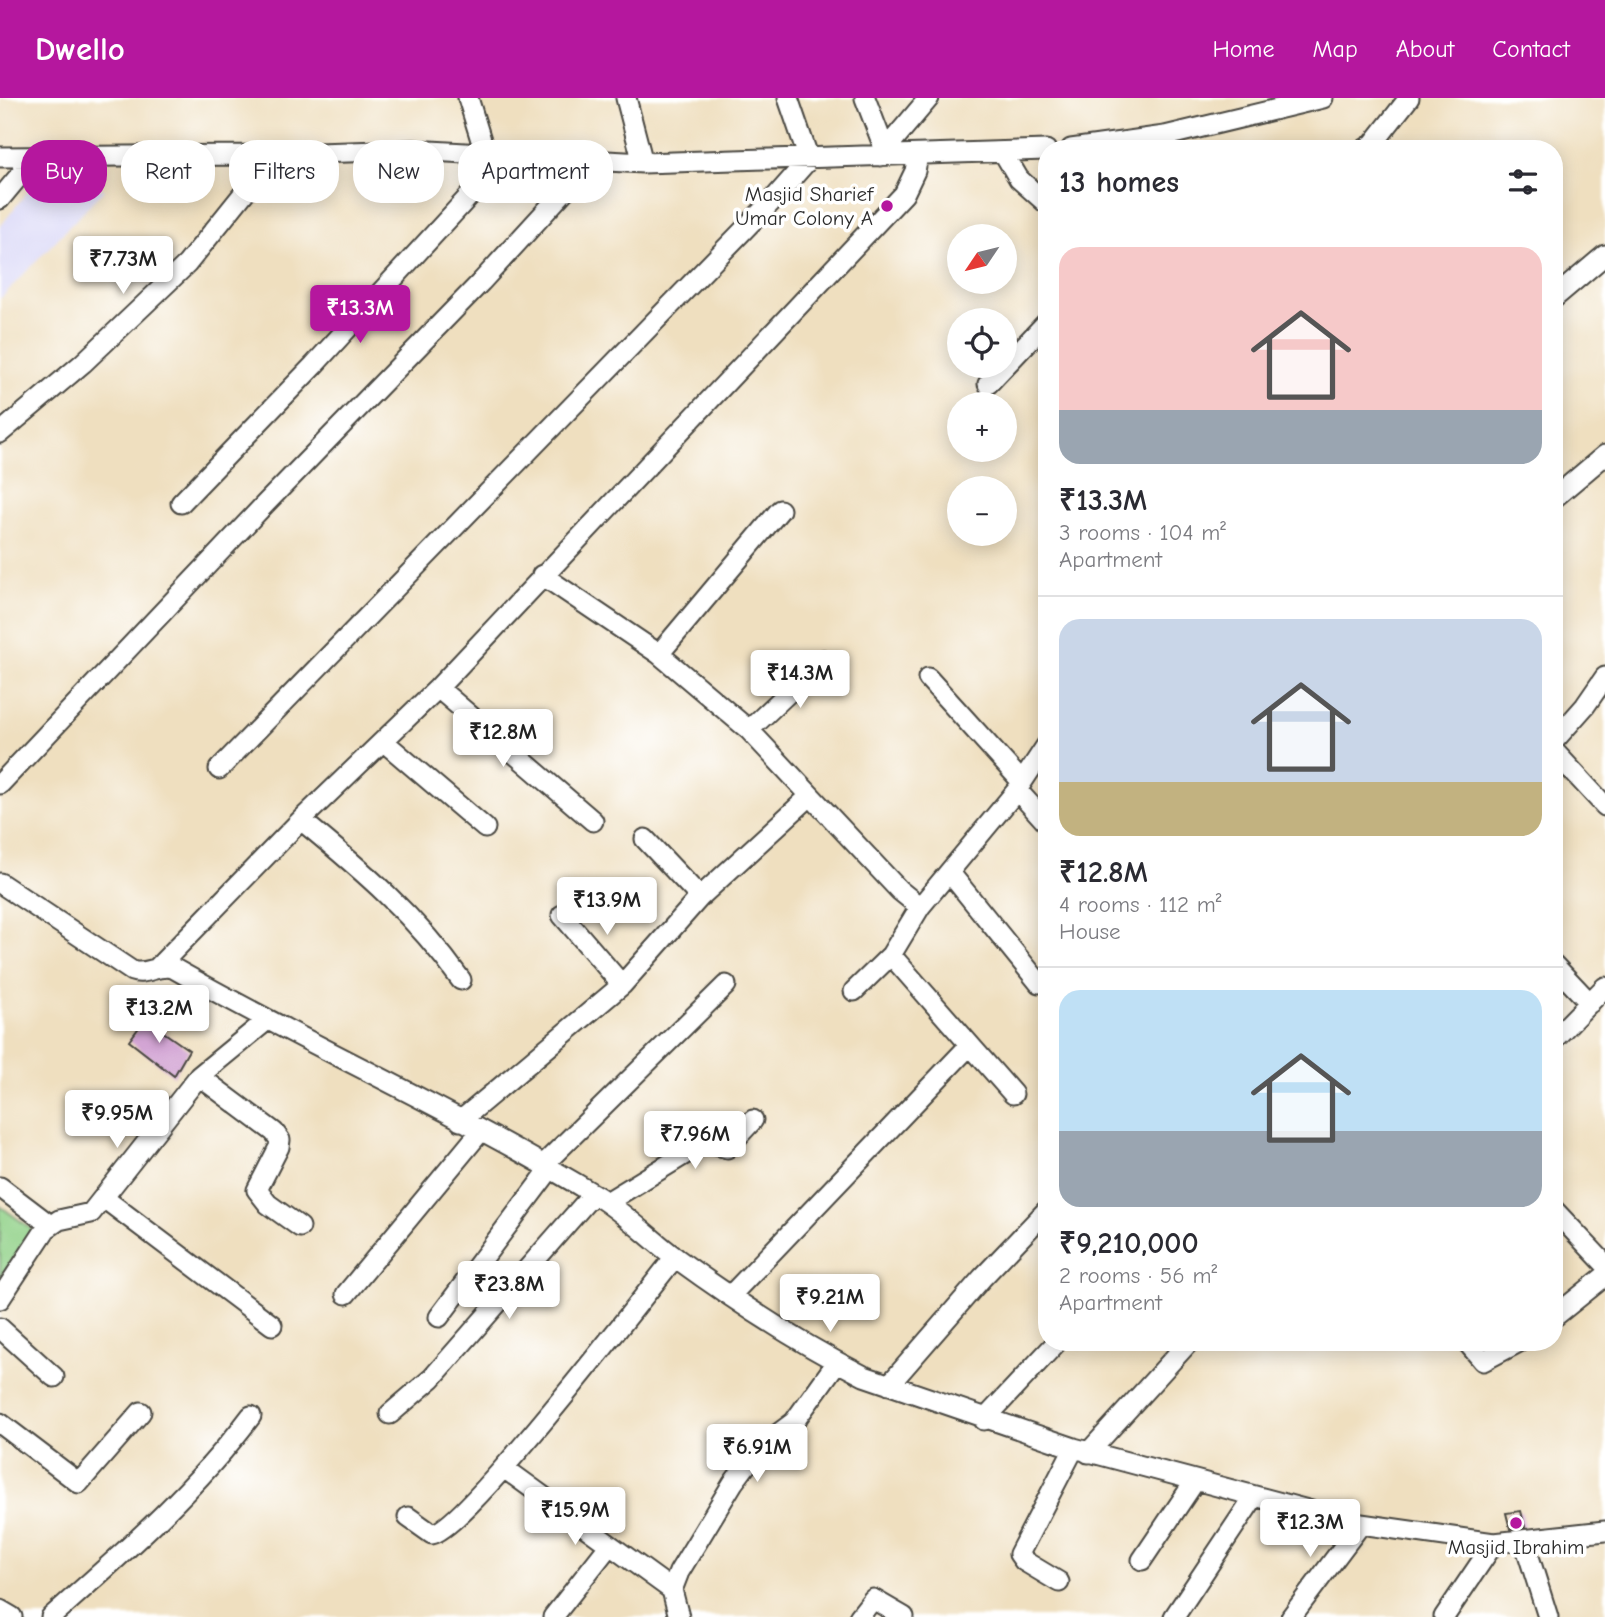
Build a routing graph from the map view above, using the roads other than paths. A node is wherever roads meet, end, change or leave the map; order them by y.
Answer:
1 (468, 98) edge
2 (626, 98) edge
3 (788, 98) edge
4 (865, 98) edge
5 (929, 98) edge
6 (1323, 98) edge
7 (1409, 98) edge
8 (481, 140) edge
9 (1136, 140) edge
10 (1376, 140) edge
11 (1038, 150) edge
12 (339, 152) edge
13 (458, 152) edge
14 (1003, 152) junction
15 (883, 153) junction
16 (229, 155) edge
17 (918, 155) junction
18 (107, 156) edge
19 (0, 157) edge
20 (21, 157) edge
21 (809, 159) junction
22 (613, 162) edge
23 (643, 163) junction
24 (21, 174) edge
25 (1038, 196) edge
26 (0, 199) edge
27 (236, 203) edge
28 (463, 203) edge
29 (553, 203) edge
30 (1605, 255) edge
31 (1563, 290) edge
32 (1038, 331) edge
33 (988, 383) dead end
34 (0, 433) edge
35 (1605, 454) edge
36 (1563, 490) edge
37 (181, 503) dead end
38 (780, 510) dead end
39 (542, 575) junction
40 (659, 654) junction
41 (823, 660) dead end
42 (1605, 677) edge
43 (928, 678) dead end
44 (438, 688) junction
45 (749, 730) junction
46 (1563, 731) edge
47 (383, 741) junction
48 (1038, 758) edge
49 (1563, 761) edge
50 (219, 769) dead end
51 (0, 784) edge
52 (1020, 786) junction
53 (810, 796) junction
54 (1605, 806) edge
55 (1038, 811) edge
56 (301, 820) junction
57 (593, 821) dead end
58 (485, 828) dead end
59 (645, 839) dead end
60 (950, 873) junction
61 (0, 883) edge
62 (700, 897) junction
63 (920, 907) junction
64 (562, 915) dead end
65 (891, 955) junction
66 (158, 967) junction
67 (1563, 974) edge
68 (461, 981) dead end
69 (1038, 982) edge
70 (622, 985) junction
71 (726, 985) dead end
72 (1605, 988) edge
73 (854, 991) dead end
74 (1590, 1003) junction
75 (266, 1021) junction
76 (1563, 1030) edge
77 (970, 1045) junction
78 (199, 1076) junction
79 (1013, 1094) dead end
80 (753, 1120) dead end
81 (460, 1121) junction
82 (480, 1132) junction
83 (546, 1167) junction
84 (0, 1187) edge
85 (600, 1198) junction
86 (105, 1199) junction
87 (1038, 1220) edge
88 (1563, 1220) edge
89 (50, 1225) junction
90 (300, 1227) dead end
91 (675, 1257) junction
92 (1605, 1264) edge
93 (1605, 1276) edge
94 (346, 1294) dead end
95 (731, 1295) junction
96 (0, 1299) edge
97 (1563, 1310) edge
98 (439, 1317) dead end
99 (272, 1325) dead end
100 (0, 1328) edge
101 (1049, 1351) edge
102 (1180, 1351) edge
103 (1475, 1351) edge
104 (1502, 1351) edge
105 (837, 1362) junction
106 (54, 1377) dead end
107 (889, 1385) junction
108 (141, 1412) dead end
109 (390, 1414) dead end
110 (251, 1416) dead end
111 (984, 1420) junction
112 (0, 1423) edge
113 (1081, 1451) junction
114 (504, 1468) junction
115 (1195, 1481) junction
116 (1254, 1497) junction
117 (408, 1517) dead end
118 (1361, 1524) junction
119 (1605, 1531) edge
120 (1524, 1541) junction
121 (1494, 1543) junction
122 (608, 1547) junction
123 (1142, 1560) dead end
124 (1059, 1582) dead end
125 (672, 1590) junction
126 (0, 1610) edge
127 (12, 1617) edge
128 (51, 1617) edge
129 (553, 1617) edge
130 (679, 1617) edge
131 (859, 1617) edge
132 (904, 1617) edge
133 (1174, 1617) edge
134 (1291, 1617) edge
135 (1444, 1617) edge
136 (1548, 1617) edge

1 - 8 street
2 - 23 street
3 - 21 street
4 - 15 street
5 - 15 street
6 - 9 street
7 - 10 street
11 - 14 street
12 - 13 street
14 - 17 street
14 - 25 street
15 - 17 street
15 - 21 street
16 - 18 street
17 - 39 street
19 - 20 street
21 - 23 street
21 - 50 street
22 - 23 street
24 - 26 street
27 - 34 street
28 - 37 street
29 - 51 street
30 - 31 street
32 - 33 street
35 - 36 street
38 - 40 street
39 - 40 street
39 - 44 street
40 - 45 street
41 - 45 street
42 - 46 street
43 - 52 street
44 - 47 street
44 - 57 street
45 - 53 street
47 - 56 street
47 - 58 street
48 - 52 street
49 - 54 street
52 - 55 street
52 - 60 street
53 - 62 street
53 - 63 street
56 - 66 street
56 - 68 street
59 - 62 street
60 - 63 street
60 - 69 street
61 - 66 street
62 - 70 street
63 - 65 street
64 - 70 street
65 - 73 street
65 - 77 street
66 - 75 street
67 - 74 street
70 - 81 street
71 - 83 street
72 - 74 street
74 - 76 street
75 - 78 street
75 - 81 street
77 - 79 street
77 - 95 street
78 - 86 street
78 - 90 street
80 - 85 street
81 - 82 street
82 - 83 street
82 - 94 street
83 - 85 street
83 - 98 street
84 - 89 street
85 - 91 street
85 - 109 street
86 - 89 street
86 - 99 street
87 - 107 street
88 - 92 street
89 - 96 street
91 - 95 street
91 - 114 street
93 - 97 street
95 - 105 street
100 - 106 street
101 - 111 street
102 - 113 street
103 - 104 street
105 - 107 street
105 - 125 street
107 - 111 street
108 - 112 street
110 - 128 street
111 - 113 street
113 - 115 street
113 - 124 street
114 - 117 street
114 - 122 street
115 - 116 street
115 - 123 street
116 - 118 street
116 - 133 street
118 - 121 street
118 - 134 street
119 - 120 street
120 - 121 street
120 - 136 street
121 - 135 street
122 - 125 street
122 - 129 street
125 - 130 street
126 - 127 street
131 - 132 street

